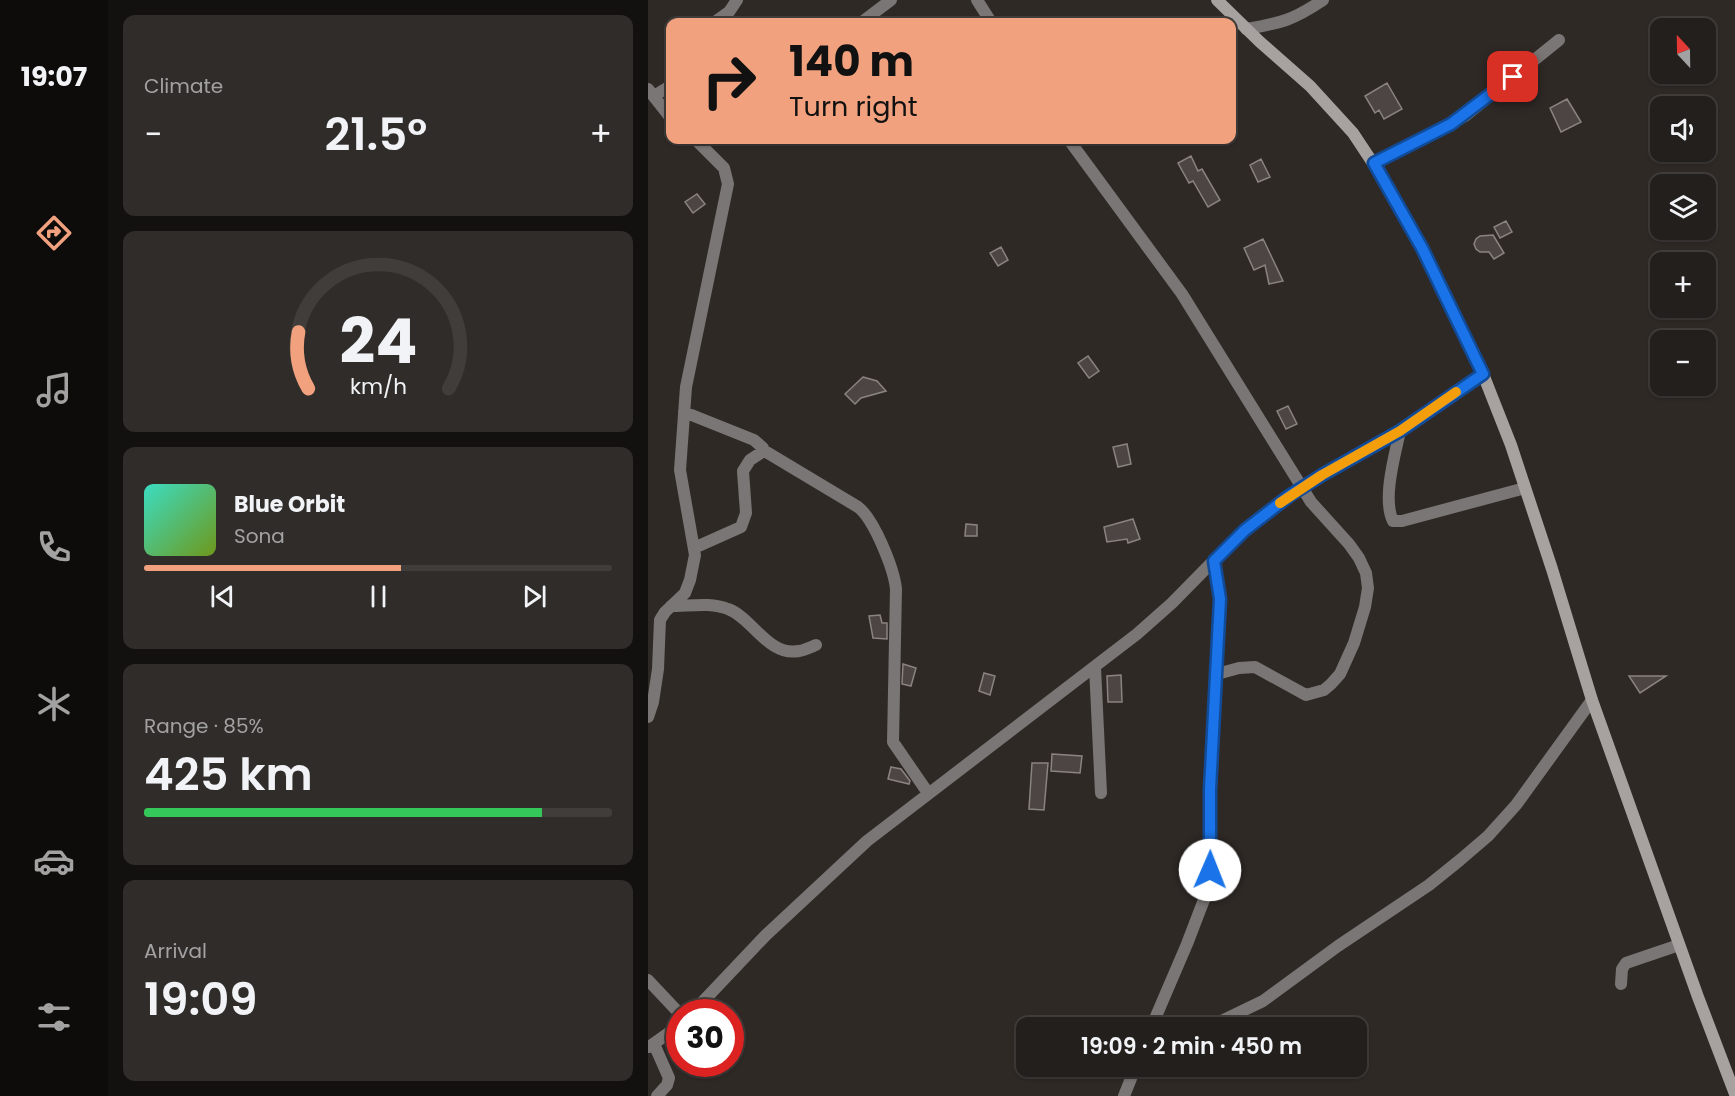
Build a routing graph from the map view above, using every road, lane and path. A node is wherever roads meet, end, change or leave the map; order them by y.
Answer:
1 (737, 0) edge
2 (891, 0) edge
3 (977, 0) edge
4 (1217, 0) edge
5 (1323, 0) edge
6 (721, 18) edge
7 (867, 18) edge
8 (988, 18) edge
9 (1235, 18) edge
10 (1236, 19) edge
11 (1246, 29) junction
12 (1559, 40) dead end
13 (666, 87) edge
14 (651, 93) edge
15 (666, 112) edge
16 (702, 144) edge
17 (1073, 144) edge
18 (1374, 163) junction
19 (1483, 374) junction
20 (684, 412) junction
21 (1400, 431) junction
22 (763, 450) junction
23 (1303, 487) junction
24 (1525, 488) junction
25 (694, 548) junction
26 (1214, 561) junction
27 (671, 606) junction
28 (816, 645) dead end
29 (1095, 668) junction
30 (1217, 674) junction
31 (1592, 700) junction
32 (648, 717) edge
33 (928, 793) junction
34 (1101, 793) dead end
35 (1679, 945) junction
36 (648, 980) edge
37 (1621, 984) dead end
38 (666, 999) edge
39 (705, 999) edge
40 (1156, 1017) edge
41 (1230, 1017) edge
42 (666, 1035) edge
43 (651, 1046) edge
44 (1132, 1077) edge
45 (1735, 1094) edge
46 (657, 1096) edge
47 (1124, 1096) edge

1 - 6 street
2 - 7 street
3 - 8 street
4 - 9 street
5 - 11 street
10 - 11 street
11 - 18 street
12 - 18 street
13 - 14 street
14 - 15 street
16 - 20 street
17 - 23 street
18 - 19 street
19 - 21 street
19 - 24 street
20 - 22 street
20 - 25 street
21 - 23 street
21 - 24 street
22 - 25 street
22 - 33 street
23 - 26 street
23 - 30 street
24 - 31 street
25 - 27 street
26 - 29 street
26 - 30 street
27 - 28 street
27 - 32 street
29 - 33 street
29 - 34 street
30 - 40 street
31 - 35 street
31 - 41 street
33 - 39 street
35 - 37 street
35 - 45 street
36 - 38 street
42 - 43 street
43 - 46 street
44 - 47 street

